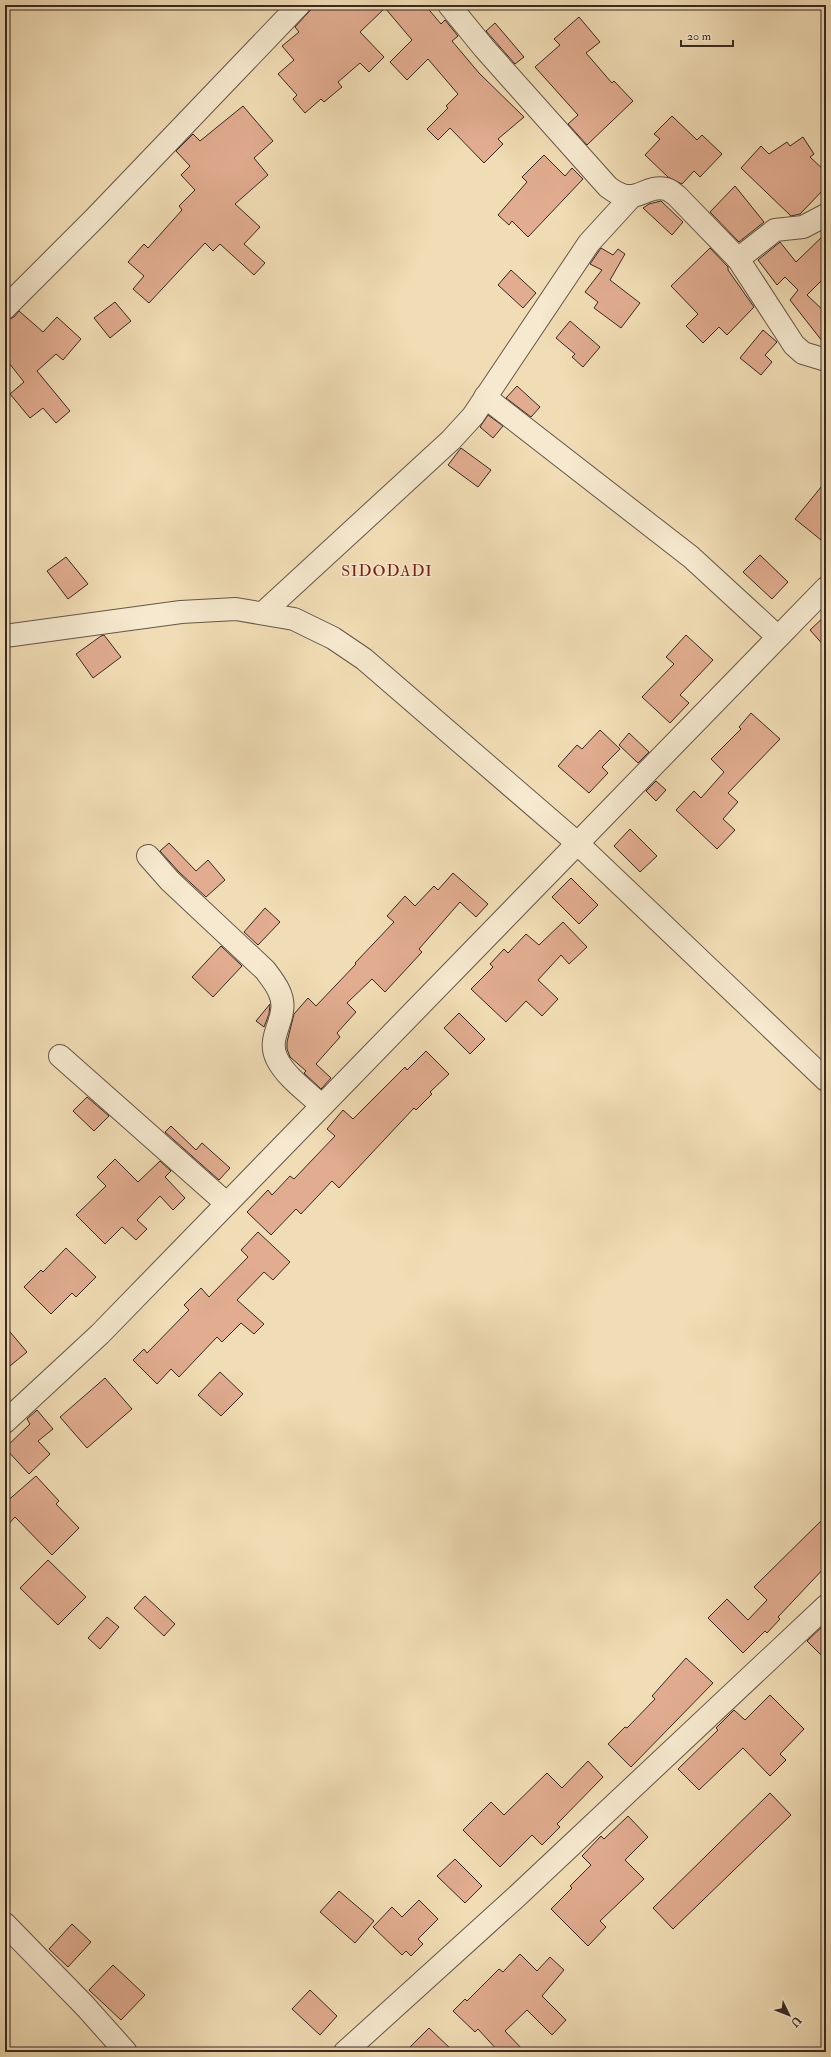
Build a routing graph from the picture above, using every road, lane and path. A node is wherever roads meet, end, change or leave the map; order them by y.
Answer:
1 (299, 5) edge
2 (449, 5) edge
3 (632, 196) junction
4 (826, 215) edge
5 (738, 259) junction
6 (5, 308) edge
7 (826, 360) edge
8 (485, 397) junction
9 (826, 588) edge
10 (264, 612) junction
11 (5, 636) edge
12 (778, 637) junction
13 (576, 842) junction
14 (148, 856) dead end
15 (60, 1056) dead end
16 (826, 1080) edge
17 (321, 1105) junction
18 (226, 1203) junction
19 (5, 1422) edge
20 (826, 1606) edge
21 (5, 1924) edge
22 (126, 2052) edge
23 (345, 2052) edge

1 - 6 street
2 - 3 street
3 - 5 street
3 - 8 street
4 - 5 street
5 - 7 street
8 - 10 street
8 - 12 street
9 - 12 street
10 - 11 street
10 - 13 street
12 - 13 street
13 - 16 street
13 - 17 street
14 - 17 street
15 - 18 street
17 - 18 street
18 - 19 street
20 - 23 street
21 - 22 street

